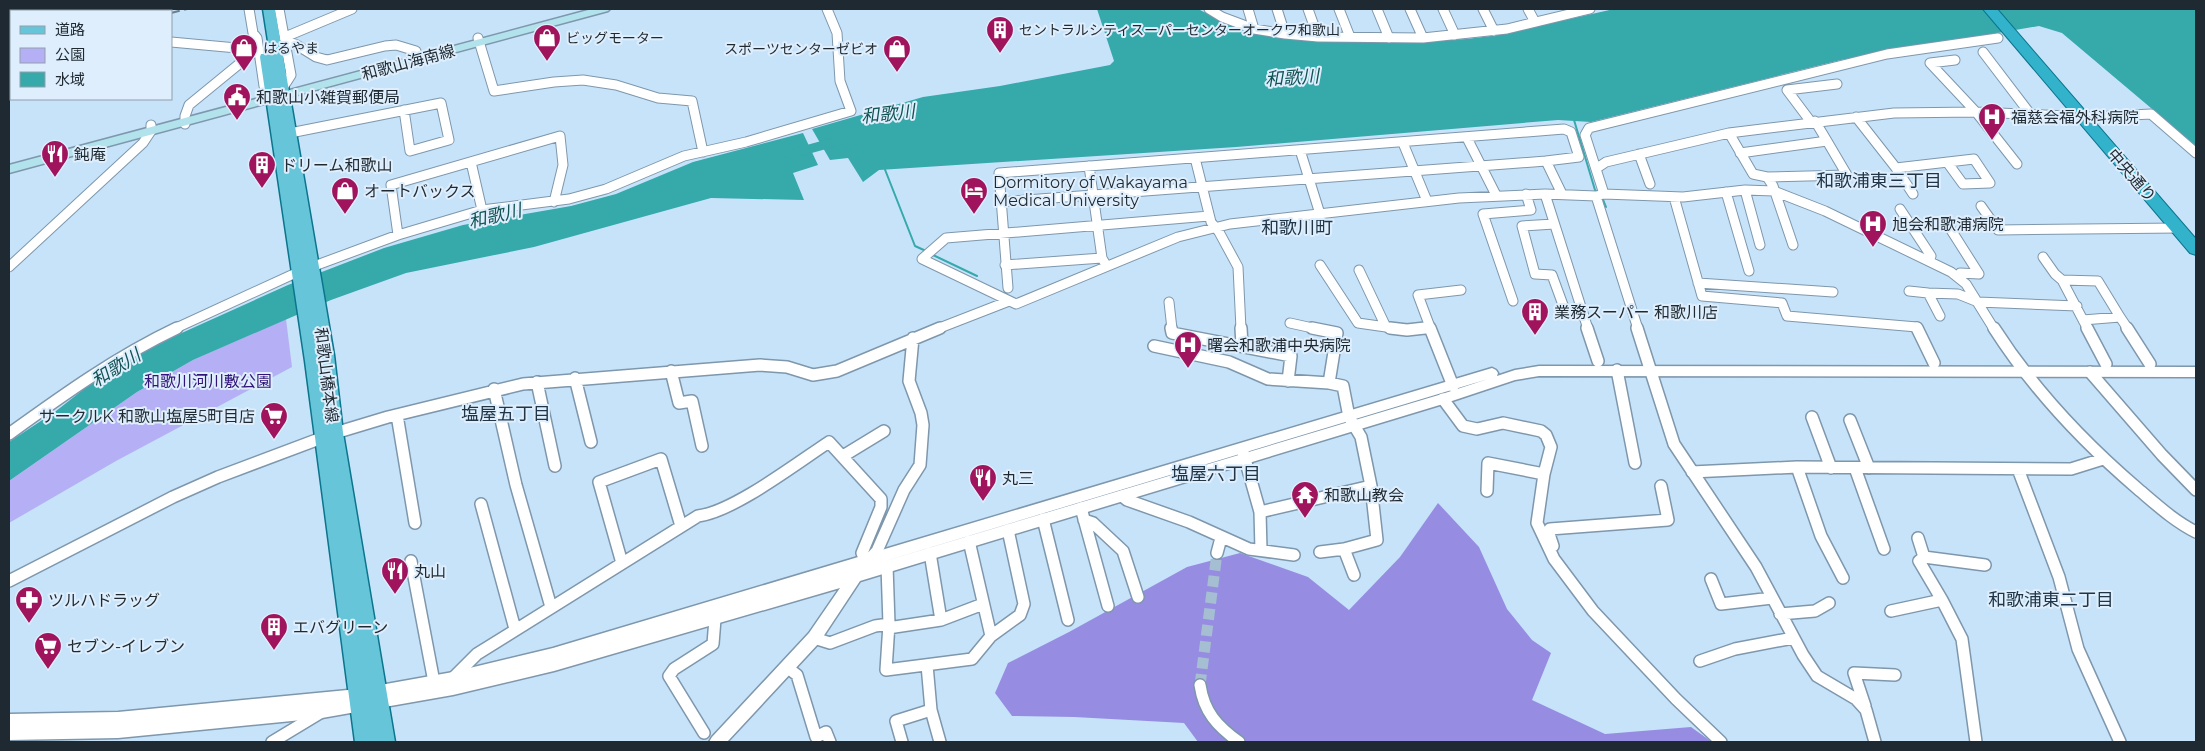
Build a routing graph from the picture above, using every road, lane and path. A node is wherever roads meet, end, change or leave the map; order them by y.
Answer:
1 (249, 9) edge
2 (258, 9) edge
3 (269, 9) edge
4 (279, 9) edge
5 (352, 9) edge
6 (585, 9) edge
7 (604, 9) edge
8 (827, 9) edge
9 (1208, 9) edge
10 (1248, 9) edge
11 (1277, 9) edge
12 (1308, 9) edge
13 (1339, 9) edge
14 (1378, 9) edge
15 (1410, 9) edge
16 (1443, 9) edge
17 (1483, 9) edge
18 (1528, 9) edge
19 (1549, 9) edge
20 (1590, 9) edge
21 (1990, 9) edge
22 (1221, 13) edge
23 (1553, 18) junction
24 (1535, 22) junction
25 (1254, 29) junction
26 (1494, 31) junction
27 (1285, 34) junction
28 (1455, 35) junction
29 (2005, 36) junction
30 (1318, 37) junction
31 (1350, 37) junction
32 (1389, 38) junction
33 (1423, 38) junction
34 (285, 40) junction
35 (478, 40) junction
36 (172, 42) edge
37 (257, 50) junction
38 (1983, 52) dead end
39 (417, 56) junction
40 (1955, 60) dead end
41 (1837, 84) dead end
42 (277, 94) junction
43 (404, 110) junction
44 (1976, 112) junction
45 (2031, 114) junction
46 (2081, 116) junction
47 (1856, 117) junction
48 (185, 120) junction
49 (1813, 121) junction
50 (151, 128) junction
51 (290, 133) junction
52 (1728, 133) junction
53 (1468, 138) junction
54 (1827, 141) junction
55 (1403, 143) junction
56 (1300, 150) junction
57 (703, 152) junction
58 (1740, 153) junction
59 (2196, 153) edge
60 (1639, 154) junction
61 (1195, 158) junction
62 (1546, 161) junction
63 (471, 162) junction
64 (1947, 162) junction
65 (9, 163) edge
66 (2017, 164) dead end
67 (1089, 166) junction
68 (1480, 166) junction
69 (1597, 168) junction
70 (1896, 168) junction
71 (9, 169) edge
72 (1414, 170) junction
73 (1767, 177) junction
74 (1309, 178) junction
75 (1650, 184) dead end
76 (1202, 187) junction
77 (1745, 190) junction
78 (1774, 191) junction
79 (1726, 192) junction
80 (1526, 194) junction
81 (1545, 194) junction
82 (1562, 194) junction
83 (1913, 194) dead end
84 (1496, 195) junction
85 (1600, 195) junction
86 (1094, 196) junction
87 (1674, 196) junction
88 (1427, 201) junction
89 (554, 202) junction
90 (1000, 202) junction
91 (1981, 206) dead end
92 (1900, 209) dead end
93 (482, 210) junction
94 (1320, 214) junction
95 (1209, 216) junction
96 (1946, 222) dead end
97 (1554, 224) junction
98 (1098, 225) junction
99 (1215, 227) junction
100 (2178, 228) junction
101 (1002, 233) junction
102 (398, 235) junction
103 (1760, 245) dead end
104 (1793, 245) dead end
105 (2196, 249) edge
106 (2043, 257) dead end
107 (1104, 261) junction
108 (1929, 261) junction
109 (1005, 265) junction
110 (1320, 265) dead end
111 (9, 267) edge
112 (1359, 270) dead end
113 (305, 271) junction
114 (1749, 271) dead end
115 (1958, 276) junction
116 (2062, 280) junction
117 (1698, 283) junction
118 (1008, 288) dead end
119 (1461, 290) dead end
120 (1909, 291) dead end
121 (1833, 292) dead end
122 (1928, 293) junction
123 (1009, 300) junction
124 (1513, 301) dead end
125 (1169, 302) dead end
126 (1978, 302) junction
127 (1562, 305) dead end
128 (2076, 306) junction
129 (1940, 316) dead end
130 (2120, 317) junction
131 (2083, 320) junction
132 (1290, 323) dead end
133 (1386, 326) junction
134 (1430, 327) junction
135 (913, 338) junction
136 (1242, 345) junction
137 (1154, 346) dead end
138 (1598, 362) junction
139 (1934, 363) junction
140 (2106, 364) junction
141 (2150, 364) junction
142 (2196, 364) edge
143 (1648, 366) junction
144 (2019, 367) junction
145 (1617, 370) junction
146 (671, 371) junction
147 (2090, 372) junction
148 (2196, 372) edge
149 (575, 378) junction
150 (1288, 381) junction
151 (537, 382) junction
152 (1329, 383) junction
153 (1453, 386) junction
154 (494, 389) junction
155 (1443, 399) junction
156 (396, 415) junction
157 (1812, 417) dead end
158 (1850, 420) dead end
159 (1352, 421) junction
160 (884, 431) dead end
161 (9, 434) edge
162 (328, 435) junction
163 (591, 442) dead end
164 (702, 446) dead end
165 (1243, 454) junction
166 (843, 456) junction
167 (2103, 459) junction
168 (1635, 463) dead end
169 (556, 466) dead end
170 (1797, 468) junction
171 (1831, 468) junction
172 (1855, 468) junction
173 (1869, 468) junction
174 (2018, 469) junction
175 (1692, 472) junction
176 (1544, 474) junction
177 (1370, 486) junction
178 (1661, 486) dead end
179 (2196, 490) edge
180 (1487, 491) dead end
181 (1122, 496) junction
182 (482, 504) dead end
183 (1260, 512) junction
184 (1082, 514) junction
185 (1044, 519) junction
186 (415, 523) dead end
187 (681, 526) junction
188 (1008, 530) junction
189 (2196, 532) edge
190 (1221, 538) junction
191 (1918, 538) dead end
192 (969, 542) junction
193 (1344, 549) junction
194 (1884, 549) dead end
195 (1261, 550) junction
196 (1320, 552) dead end
197 (930, 553) junction
198 (1217, 553) tunnel mouth
199 (1294, 555) dead end
200 (1924, 557) junction
201 (1554, 559) junction
202 (410, 561) dead end
203 (622, 562) junction
204 (866, 563) junction
205 (1985, 565) dead end
206 (887, 566) junction
207 (1354, 575) dead end
208 (855, 576) junction
209 (1711, 578) dead end
210 (1843, 578) dead end
211 (9, 581) edge
212 (1138, 597) dead end
213 (1772, 598) junction
214 (1942, 600) junction
215 (1829, 603) dead end
216 (983, 604) junction
217 (1108, 606) dead end
218 (552, 607) junction
219 (1891, 611) dead end
220 (1780, 614) junction
221 (715, 619) junction
222 (941, 620) junction
223 (1068, 620) dead end
224 (889, 626) junction
225 (515, 630) junction
226 (991, 636) junction
227 (814, 638) junction
228 (1794, 638) junction
229 (1700, 661) dead end
230 (927, 666) junction
231 (788, 668) junction
232 (1895, 675) dead end
233 (453, 679) junction
234 (434, 682) junction
235 (1200, 686) tunnel mouth
236 (379, 697) junction
237 (359, 701) junction
238 (931, 710) junction
239 (1866, 710) junction
240 (322, 711) junction
241 (9, 721) edge
242 (704, 732) dead end
243 (9, 734) edge
244 (63, 738) edge
245 (272, 742) edge
246 (365, 742) edge
247 (385, 742) edge
248 (717, 742) edge
249 (830, 742) edge
250 (902, 742) edge
251 (940, 742) edge
252 (1240, 742) edge
253 (1721, 742) edge
254 (1875, 742) edge
255 (1976, 742) edge
256 (2120, 742) edge

1 - 37 street
2 - 42 main road, 和歌山橋本線
3 - 42 main road, 和歌山橋本線
4 - 34 street
5 - 34 street
6 - 35 main road, 和歌山海南線
7 - 35 main road, 和歌山海南線
8 - 57 street
9 - 22 street
10 - 25 street
11 - 27 street
12 - 30 street
13 - 31 street
14 - 32 street
15 - 33 street
16 - 28 street
17 - 26 street
18 - 24 street
19 - 23 street
20 - 23 street
21 - 29 highway, 中央通り
22 - 25 street
23 - 24 street
24 - 26 street
25 - 27 street
26 - 28 street
27 - 30 street
28 - 33 street
29 - 46 highway, 中央通り
29 - 69 street
30 - 31 street
31 - 32 street
32 - 33 street
34 - 39 street
34 - 42 street
35 - 39 main road, 和歌山海南線
35 - 57 street
36 - 37 street
37 - 42 street
37 - 48 street
38 - 45 street
39 - 42 main road, 和歌山海南線
40 - 44 street
41 - 49 street
42 - 48 main road, 和歌山海南線
42 - 51 main road, 和歌山橋本線
42 - 113 main road, 和歌山橋本線
43 - 43 street
43 - 51 street
44 - 45 street
44 - 47 street
44 - 66 street
45 - 46 street
46 - 59 street
46 - 100 highway, 中央通り
47 - 49 street
47 - 70 street
48 - 50 main road, 和歌山海南線
49 - 52 street
49 - 54 street
50 - 65 main road, 和歌山海南線
50 - 71 main road, 和歌山海南線
50 - 111 street
51 - 113 main road, 和歌山橋本線
52 - 58 street
52 - 60 street
53 - 55 street
53 - 62 street
53 - 68 street
54 - 58 street
54 - 73 street
55 - 56 street
55 - 72 street
56 - 61 street
56 - 74 street
57 - 89 street
58 - 73 street
60 - 69 street
60 - 75 street
61 - 67 street
61 - 76 street
62 - 68 street
62 - 82 street
63 - 89 street
63 - 93 street
63 - 102 street
64 - 64 street
64 - 70 street
67 - 86 street
67 - 90 street
68 - 72 street
68 - 84 street
69 - 85 street
70 - 83 street
72 - 74 street
72 - 88 street
73 - 78 street
74 - 76 street
74 - 94 street
76 - 86 street
76 - 95 street
77 - 78 street
77 - 79 street
77 - 103 street
78 - 104 street
78 - 108 street
79 - 87 street
79 - 114 street
80 - 81 street
80 - 84 street
80 - 124 street
81 - 82 street
81 - 97 street
82 - 85 street
84 - 88 street
85 - 87 street
85 - 143 street
86 - 90 street
86 - 98 street
87 - 117 street
88 - 94 street
89 - 93 street
90 - 101 street
91 - 100 street
92 - 108 street
93 - 102 street
94 - 99 street
95 - 98 street
95 - 99 street
96 - 115 street
97 - 127 street
97 - 138 street
98 - 101 street
98 - 107 street
99 - 107 street
99 - 136 street
100 - 105 highway, 中央通り
101 - 109 street
101 - 123 street
102 - 113 street
106 - 116 street
107 - 109 street
107 - 123 street
108 - 115 street
109 - 118 street
110 - 133 street
112 - 133 street
113 - 161 street
113 - 162 main road, 和歌山橋本線
115 - 126 street
116 - 128 street
116 - 130 street
117 - 121 street
117 - 139 street
119 - 134 street
120 - 122 street
122 - 126 street
122 - 129 street
123 - 135 street
125 - 136 street
126 - 128 street
126 - 144 street
128 - 131 street
130 - 131 street
130 - 141 street
131 - 140 street
132 - 152 street
133 - 134 street
134 - 153 street
135 - 146 street
135 - 204 street
136 - 150 street
137 - 150 street
138 - 143 street
138 - 153 street
139 - 143 street
139 - 144 street
140 - 141 street
140 - 144 street
141 - 142 street
143 - 144 street
143 - 145 street
143 - 175 street
144 - 147 street
144 - 167 street
145 - 155 street
145 - 168 street
146 - 149 street
146 - 164 street
147 - 148 street
147 - 179 street
149 - 151 street
149 - 163 street
150 - 152 street
151 - 154 street
151 - 169 street
152 - 159 street
153 - 159 street
154 - 156 street
154 - 218 street
155 - 159 street
155 - 176 street
156 - 162 street
156 - 186 street
157 - 171 street
158 - 173 street
159 - 165 street
159 - 177 street
160 - 166 street
162 - 211 street
162 - 236 main road, 和歌山橋本線
162 - 237 main road, 和歌山橋本線
165 - 181 street
165 - 183 street
165 - 204 street
166 - 187 street
166 - 204 street
167 - 174 street
167 - 189 street
170 - 171 street
170 - 175 street
170 - 210 street
171 - 172 street
172 - 173 street
172 - 194 street
173 - 174 street
174 - 256 street
175 - 213 street
176 - 180 street
176 - 201 street
177 - 183 street
177 - 193 street
178 - 201 street
181 - 184 street
181 - 190 street
182 - 225 street
183 - 195 street
184 - 185 street
184 - 212 street
184 - 217 street
185 - 188 street
185 - 223 street
187 - 203 street
187 - 203 street
188 - 192 street
188 - 226 street
190 - 195 street
190 - 198 street
191 - 200 street
192 - 197 street
192 - 216 street
193 - 196 street
193 - 207 street
195 - 199 street
197 - 206 street
197 - 222 street
200 - 205 street
200 - 214 street
201 - 253 street
202 - 234 street
203 - 218 street
204 - 208 street
204 - 233 street
206 - 208 street
206 - 224 street
208 - 221 street
208 - 227 street
209 - 213 street
213 - 220 street
214 - 219 street
214 - 255 street
215 - 220 street
216 - 222 street
216 - 226 street
218 - 225 street
220 - 228 street
221 - 236 street
221 - 242 street
222 - 224 street
224 - 227 street
224 - 230 street
225 - 233 street
226 - 230 street
227 - 231 street
228 - 229 street
228 - 239 street
230 - 238 street
231 - 248 street
231 - 249 street
232 - 239 street
233 - 234 street
234 - 236 street
235 - 252 street
236 - 237 street
236 - 247 main road, 和歌山橋本線
237 - 240 street
237 - 241 street
237 - 246 main road, 和歌山橋本線
238 - 250 street
238 - 251 street
239 - 254 street
240 - 244 street
240 - 245 street
243 - 244 street

